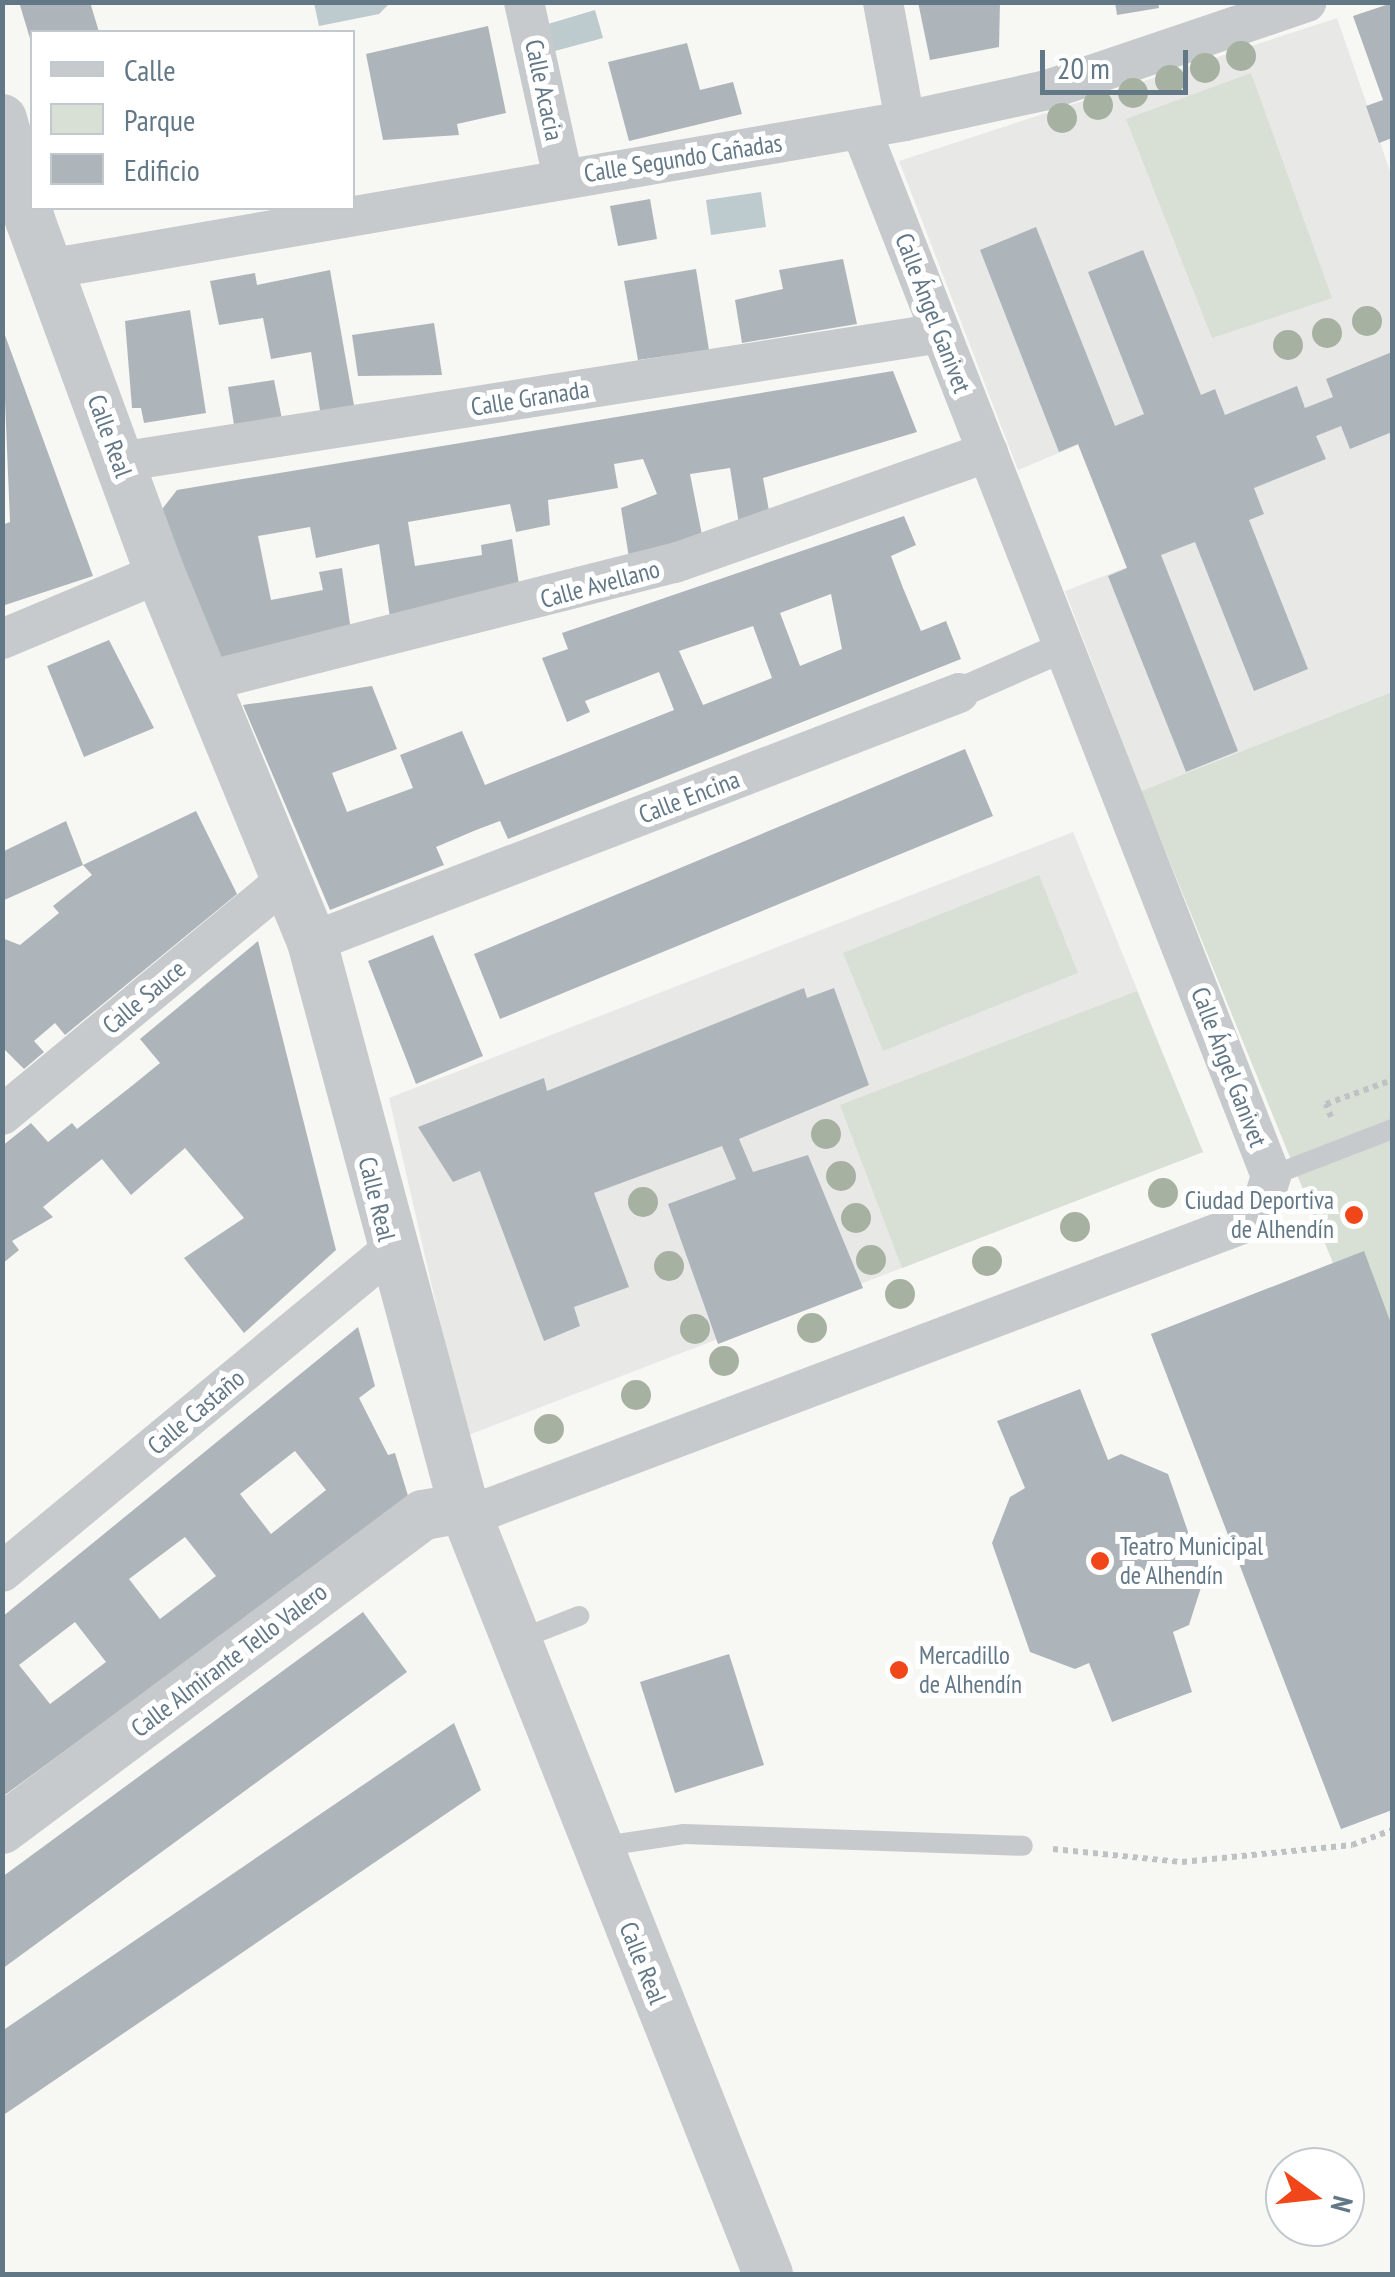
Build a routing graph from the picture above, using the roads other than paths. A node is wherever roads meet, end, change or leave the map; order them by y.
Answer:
1 (524, 2) edge
2 (883, 2) edge
3 (1307, 2) edge
4 (1210, 20) edge
5 (2, 119) edge
6 (905, 121) junction
7 (861, 129) junction
8 (563, 178) junction
9 (16, 226) edge
10 (48, 270) junction
11 (941, 333) junction
12 (988, 452) junction
13 (119, 462) junction
14 (160, 573) junction
15 (2, 639) edge
16 (1064, 648) junction
17 (202, 682) junction
18 (959, 693) joint
19 (286, 880) junction
20 (312, 942) junction
21 (2, 1114) edge
22 (1392, 1129) edge
23 (1272, 1176) junction
24 (390, 1251) junction
25 (464, 1508) junction
26 (2, 1572) edge
27 (579, 1616) dead end
28 (514, 1642) junction
29 (2, 1830) edge
30 (1022, 1846) road end
31 (596, 1848) junction
32 (768, 2274) edge

1 - 8 street, Calle Acacia
2 - 6 street
3 - 4 street, Calle Segundo Cañadas
4 - 6 street, Calle Segundo Cañadas
5 - 9 street, Calle Real
6 - 7 street, Calle Segundo Cañadas
7 - 8 street, Calle Segundo Cañadas
7 - 11 street, Calle Ángel Ganivet
8 - 10 street, Calle Segundo Cañadas
9 - 10 street, Calle Real
10 - 13 street, Calle Real
11 - 12 street, Calle Ángel Ganivet
11 - 13 street, Calle Granada
12 - 16 street, Calle Ángel Ganivet
12 - 17 street, Calle Avellano
13 - 14 street, Calle Real
14 - 15 street
14 - 17 street, Calle Real
16 - 18 street, Calle Encina
16 - 23 street, Calle Ángel Ganivet
17 - 19 street, Calle Real
18 - 20 street, Calle Encina
19 - 20 street, Calle Real
19 - 21 street, Calle Sauce
20 - 24 street, Calle Real
22 - 23 lane
23 - 25 street, Calle Ángel Ganivet
24 - 25 street, Calle Real
24 - 26 street, Calle Castaño
25 - 28 street, Calle Real
25 - 29 street, Calle Almirante Tello Valero
27 - 28 lane
28 - 31 street, Calle Real
30 - 31 lane
31 - 32 street, Calle Real

